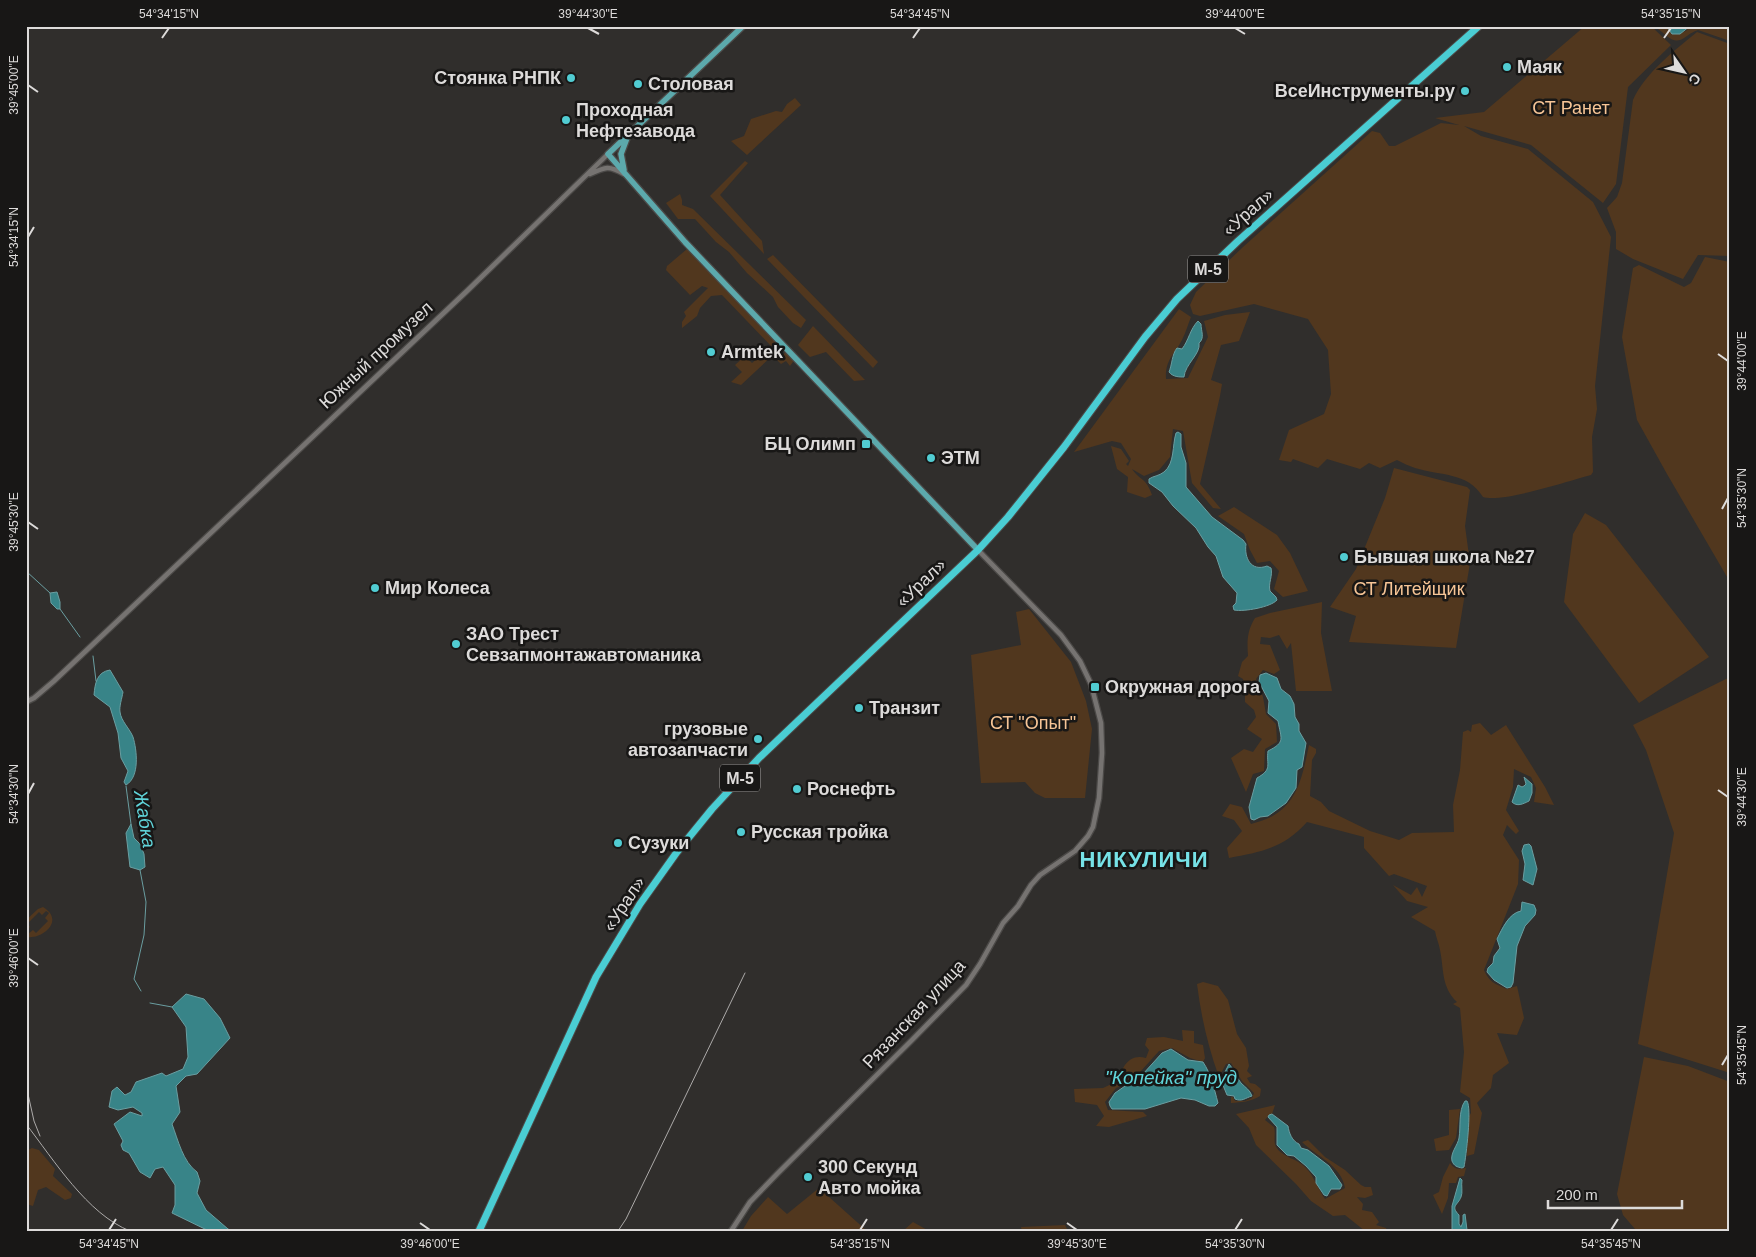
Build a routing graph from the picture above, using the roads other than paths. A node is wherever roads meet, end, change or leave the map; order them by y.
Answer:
1 (743, 26) edge
2 (1479, 26) edge
3 (629, 133) junction
4 (608, 154) junction
5 (625, 174) junction
6 (586, 175) junction
7 (978, 550) junction
8 (26, 702) edge
9 (479, 1231) edge
10 (731, 1231) edge

1 - 3 main road, Южный промузел
2 - 7 highway, «Урал» / М-5
3 - 4 main road, Южный промузел
3 - 5 main road
4 - 5 main road
4 - 6 street, Южный промузел
5 - 6 street
5 - 7 main road
6 - 8 street, Южный промузел
7 - 9 highway, «Урал» / М-5
7 - 10 street, Рязанская улица

